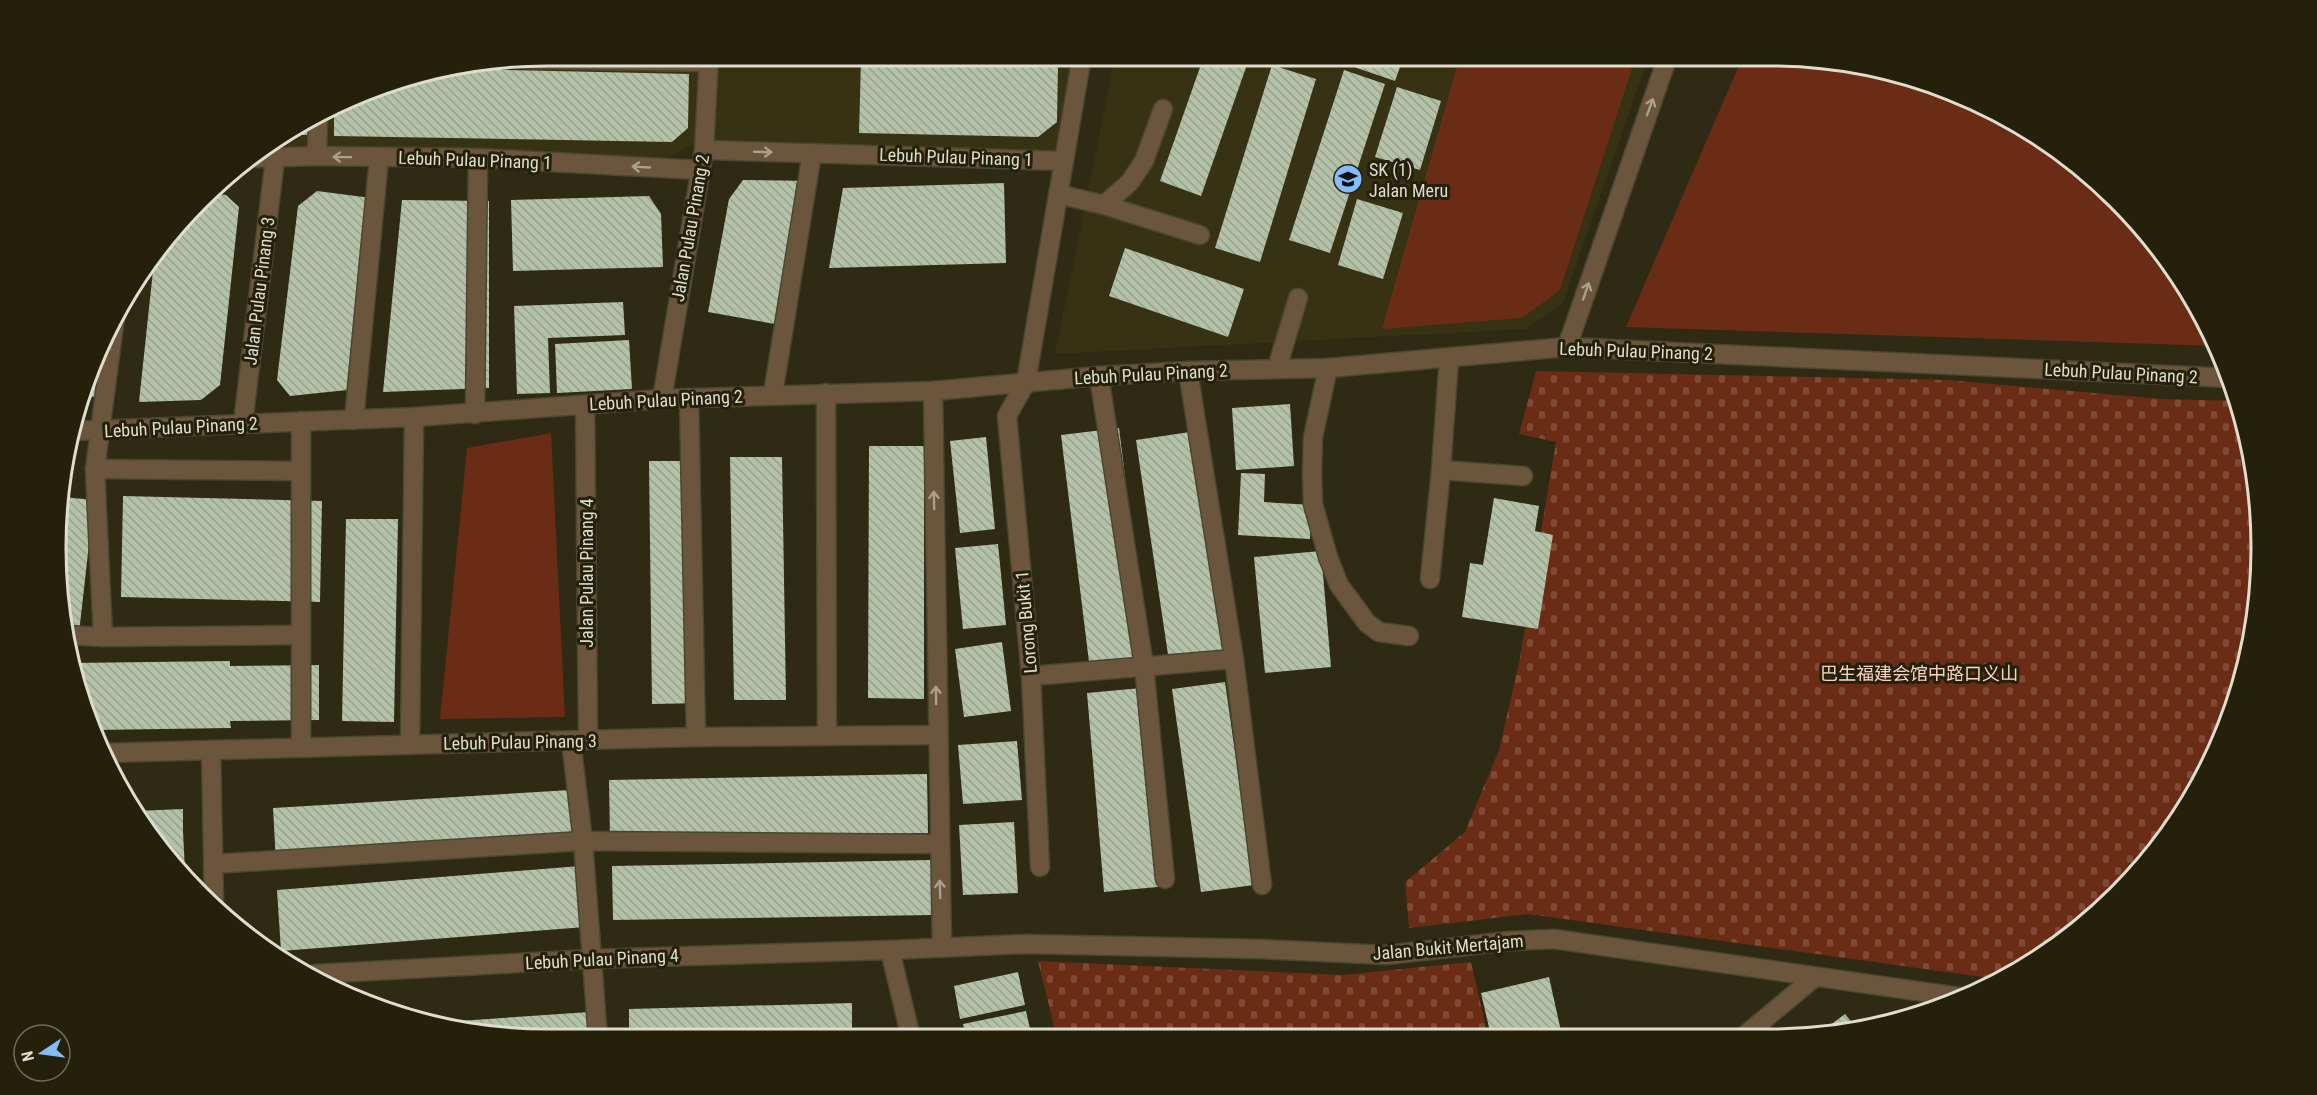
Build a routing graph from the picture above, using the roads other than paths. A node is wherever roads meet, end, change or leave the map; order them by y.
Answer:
1 (709, 66) edge
2 (1080, 66) edge
3 (1665, 66) edge
4 (1162, 109) dead end
5 (318, 125) edge
6 (704, 150) junction
7 (812, 153) junction
8 (317, 156) junction
9 (379, 158) junction
10 (478, 158) junction
11 (264, 159) edge
12 (275, 159) junction
13 (1064, 161) junction
14 (700, 170) junction
15 (1058, 194) junction
16 (1104, 205) junction
17 (1200, 235) dead end
18 (1298, 297) dead end
19 (111, 345) edge
20 (1567, 347) junction
21 (1449, 358) junction
22 (1277, 368) junction
23 (1328, 368) junction
24 (1188, 371) junction
25 (1099, 376) junction
26 (2219, 378) edge
27 (1026, 382) junction
28 (933, 391) junction
29 (826, 393) junction
30 (773, 394) junction
31 (689, 398) junction
32 (662, 399) junction
33 (585, 405) junction
34 (475, 414) junction
35 (414, 417) junction
36 (354, 420) junction
37 (301, 421) junction
38 (243, 423) junction
39 (80, 432) edge
40 (100, 432) junction
41 (95, 469) junction
42 (1441, 470) junction
43 (301, 471) junction
44 (1523, 476) dead end
45 (1430, 579) dead end
46 (74, 635) edge
47 (301, 635) junction
48 (1409, 636) dead end
49 (103, 637) junction
50 (1234, 660) junction
51 (1144, 666) junction
52 (1031, 676) junction
53 (827, 735) junction
54 (937, 735) junction
55 (696, 737) junction
56 (579, 741) junction
57 (410, 745) junction
58 (301, 748) junction
59 (211, 750) junction
60 (113, 753) edge
61 (584, 841) junction
62 (939, 844) junction
63 (213, 864) junction
64 (1040, 867) dead end
65 (1165, 879) dead end
66 (1263, 885) dead end
67 (214, 894) edge
68 (942, 948) junction
69 (890, 950) junction
70 (591, 959) junction
71 (325, 973) edge
72 (1815, 978) junction
73 (1945, 995) edge
74 (597, 1029) edge
75 (909, 1029) edge
76 (1753, 1029) edge

1 - 6 street, Jalan Pulau Pinang 2
2 - 13 street, Lorong Bukit 1
20 -> 3 street
4 - 16 street
5 - 8 street
6 -> 7 street, Lebuh Pulau Pinang 1
6 - 14 street, Jalan Pulau Pinang 2
7 - 13 street, Lebuh Pulau Pinang 1
7 - 30 street
9 -> 8 street, Lebuh Pulau Pinang 1
8 - 12 street, Lebuh Pulau Pinang 1
9 - 10 street, Lebuh Pulau Pinang 1
9 - 36 street
14 -> 10 street, Lebuh Pulau Pinang 1
10 - 34 street
11 - 12 street, Lebuh Pulau Pinang 1
12 - 38 street, Jalan Pulau Pinang 3
13 - 15 street, Lorong Bukit 1
14 - 32 street, Jalan Pulau Pinang 2
15 - 16 street
15 - 27 street, Lorong Bukit 1
16 - 17 street
18 - 22 street
19 - 40 street
20 - 21 street, Lebuh Pulau Pinang 2
20 - 26 street, Lebuh Pulau Pinang 2
21 - 23 street, Lebuh Pulau Pinang 2
21 - 42 street
22 - 23 street, Lebuh Pulau Pinang 2
22 - 24 street, Lebuh Pulau Pinang 2
23 - 48 street
24 - 25 street, Lebuh Pulau Pinang 2
24 - 50 street
25 - 27 street, Lebuh Pulau Pinang 2
25 - 51 street
27 - 28 street, Lebuh Pulau Pinang 2
27 - 52 street, Lorong Bukit 1
28 - 29 street, Lebuh Pulau Pinang 2
54 -> 28 street
29 - 30 street, Lebuh Pulau Pinang 2
29 - 53 street
30 - 31 street, Lebuh Pulau Pinang 2
31 - 32 street, Lebuh Pulau Pinang 2
31 - 55 street
32 - 33 street, Lebuh Pulau Pinang 2
33 - 34 street, Lebuh Pulau Pinang 2
33 - 56 street, Jalan Pulau Pinang 4
34 - 35 street, Lebuh Pulau Pinang 2
35 - 36 street, Lebuh Pulau Pinang 2
35 - 57 street
36 - 37 street, Lebuh Pulau Pinang 2
37 - 38 street, Lebuh Pulau Pinang 2
37 - 43 street
38 - 40 street, Lebuh Pulau Pinang 2
39 - 40 street, Lebuh Pulau Pinang 2
40 - 41 street
41 - 43 street
41 - 49 street
42 - 44 street
42 - 45 street
43 - 47 street
46 - 49 street
47 - 49 street
47 - 58 street
50 - 51 street
50 - 66 street
51 - 52 street
51 - 65 street
52 - 64 street, Lorong Bukit 1
53 - 54 street, Lebuh Pulau Pinang 3
53 - 55 street, Lebuh Pulau Pinang 3
54 - 62 street
55 - 56 street, Lebuh Pulau Pinang 3
56 - 57 street, Lebuh Pulau Pinang 3
56 - 61 street, Jalan Pulau Pinang 4
57 - 58 street, Lebuh Pulau Pinang 3
58 - 59 street, Lebuh Pulau Pinang 3
59 - 60 street, Lebuh Pulau Pinang 3
59 - 63 street
61 - 62 street
61 - 63 street
61 - 70 street, Jalan Pulau Pinang 4
68 -> 62 street
63 - 67 street
68 - 69 street, Jalan Bukit Mertajam
68 - 72 street, Jalan Bukit Mertajam
69 - 70 street, Lebuh Pulau Pinang 4
69 - 75 street
70 - 71 street, Lebuh Pulau Pinang 4
70 - 74 street, Jalan Pulau Pinang 4
72 - 73 street, Jalan Bukit Mertajam
72 - 76 street

